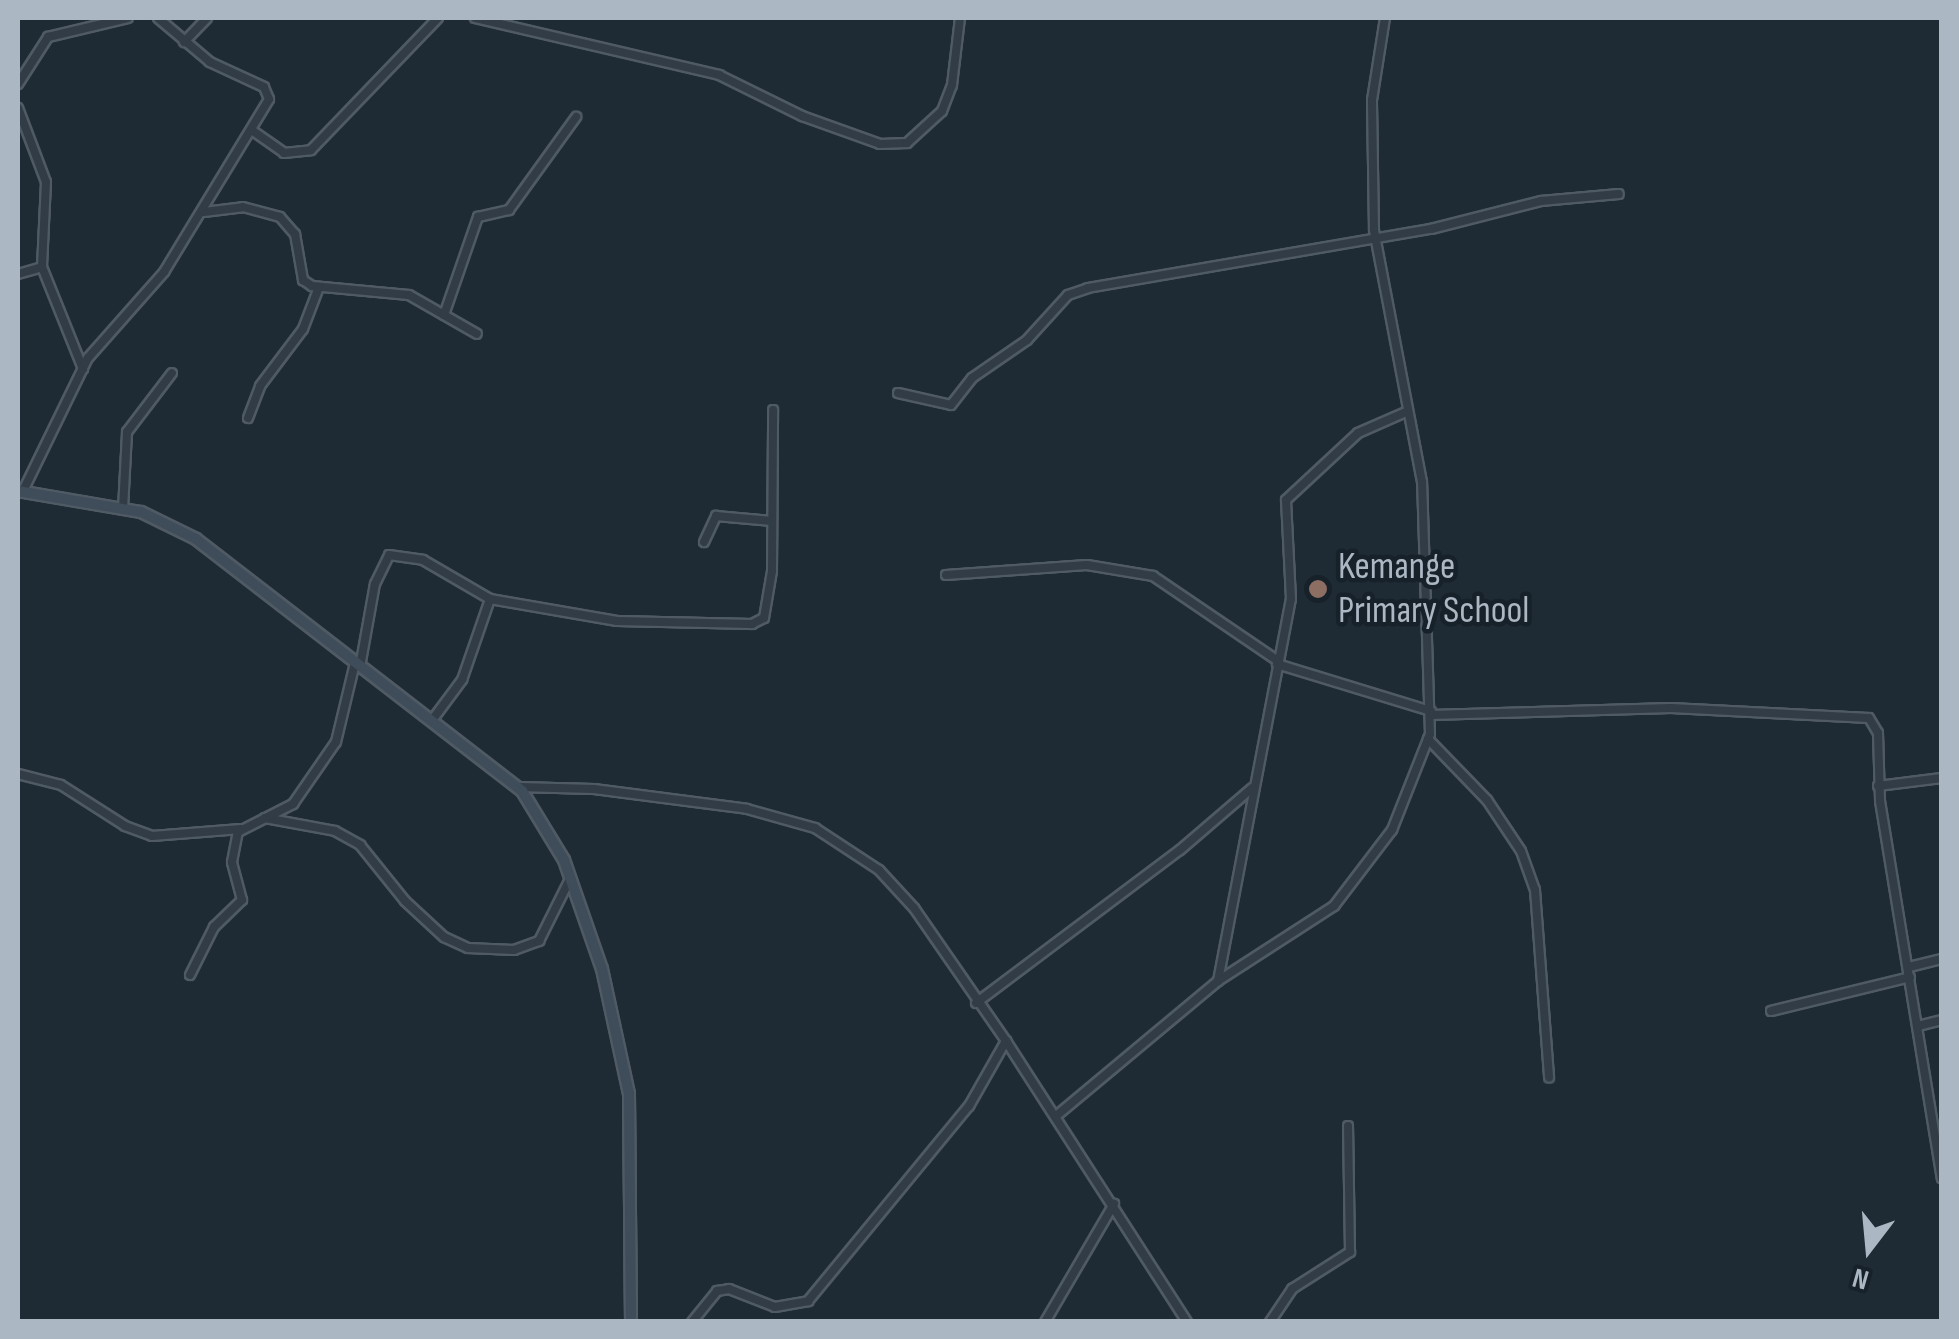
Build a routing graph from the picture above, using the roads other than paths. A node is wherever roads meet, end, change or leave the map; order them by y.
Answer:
1 (128, 18) edge
2 (158, 18) edge
3 (207, 18) edge
4 (438, 18) edge
5 (475, 18) edge
6 (960, 18) edge
7 (1386, 18) edge
8 (184, 42) junction
9 (18, 84) edge
10 (18, 108) edge
11 (576, 118) dead end
12 (253, 131) junction
13 (1619, 194) dead end
14 (204, 212) junction
15 (1374, 236) junction
16 (42, 267) junction
17 (18, 274) edge
18 (319, 287) junction
19 (444, 314) junction
20 (476, 334) dead end
21 (83, 368) junction
22 (172, 373) dead end
23 (898, 393) dead end
24 (773, 410) dead end
25 (1406, 412) junction
26 (248, 418) dead end
27 (20, 491) edge
28 (123, 510) junction
29 (772, 522) junction
30 (704, 542) dead end
31 (946, 575) dead end
32 (490, 599) junction
33 (1278, 663) junction
34 (358, 665) junction
35 (1431, 713) junction
36 (433, 719) junction
37 (1428, 739) junction
38 (18, 774) edge
39 (1942, 778) edge
40 (1254, 786) junction
41 (1878, 786) junction
42 (516, 787) junction
43 (265, 818) junction
44 (241, 829) junction
45 (570, 879) junction
46 (1942, 959) edge
47 (1910, 972) junction
48 (190, 975) dead end
49 (1218, 980) junction
50 (976, 1002) junction
51 (1770, 1010) dead end
52 (1942, 1020) edge
53 (1918, 1026) junction
54 (1006, 1041) junction
55 (1549, 1077) dead end
56 (1056, 1116) junction
57 (1348, 1126) dead end
58 (1942, 1178) edge
59 (1114, 1204) junction
60 (631, 1322) edge
61 (692, 1322) edge
62 (1045, 1322) edge
63 (1187, 1322) edge
64 (1270, 1322) edge

1 - 9 street
2 - 8 street
3 - 8 street
4 - 12 street
5 - 6 street
7 - 15 street
8 - 12 street
10 - 16 street
11 - 19 street
12 - 14 street
13 - 15 street
14 - 18 street
14 - 21 street
15 - 23 street
15 - 25 street
16 - 17 street
16 - 21 street
18 - 19 street
18 - 26 street
19 - 20 street
21 - 27 street
22 - 28 street
24 - 29 street
25 - 33 street
25 - 35 street
27 - 28 main road
28 - 34 main road
29 - 30 street
29 - 32 street
31 - 33 street
32 - 34 street
32 - 36 street
33 - 35 street
33 - 40 street
34 - 36 main road
34 - 43 street
35 - 37 street
35 - 41 street
36 - 42 main road
37 - 49 street
37 - 55 street
38 - 44 street
39 - 41 street
40 - 49 street
40 - 50 street
41 - 47 street
42 - 45 main road
42 - 50 street
43 - 44 street
43 - 45 street
44 - 48 street
45 - 60 main road
46 - 47 street
47 - 51 street
47 - 53 street
49 - 56 street
50 - 54 street
52 - 53 street
53 - 58 street
54 - 56 street
54 - 61 street
56 - 59 street
57 - 64 street
59 - 62 street
59 - 63 street

